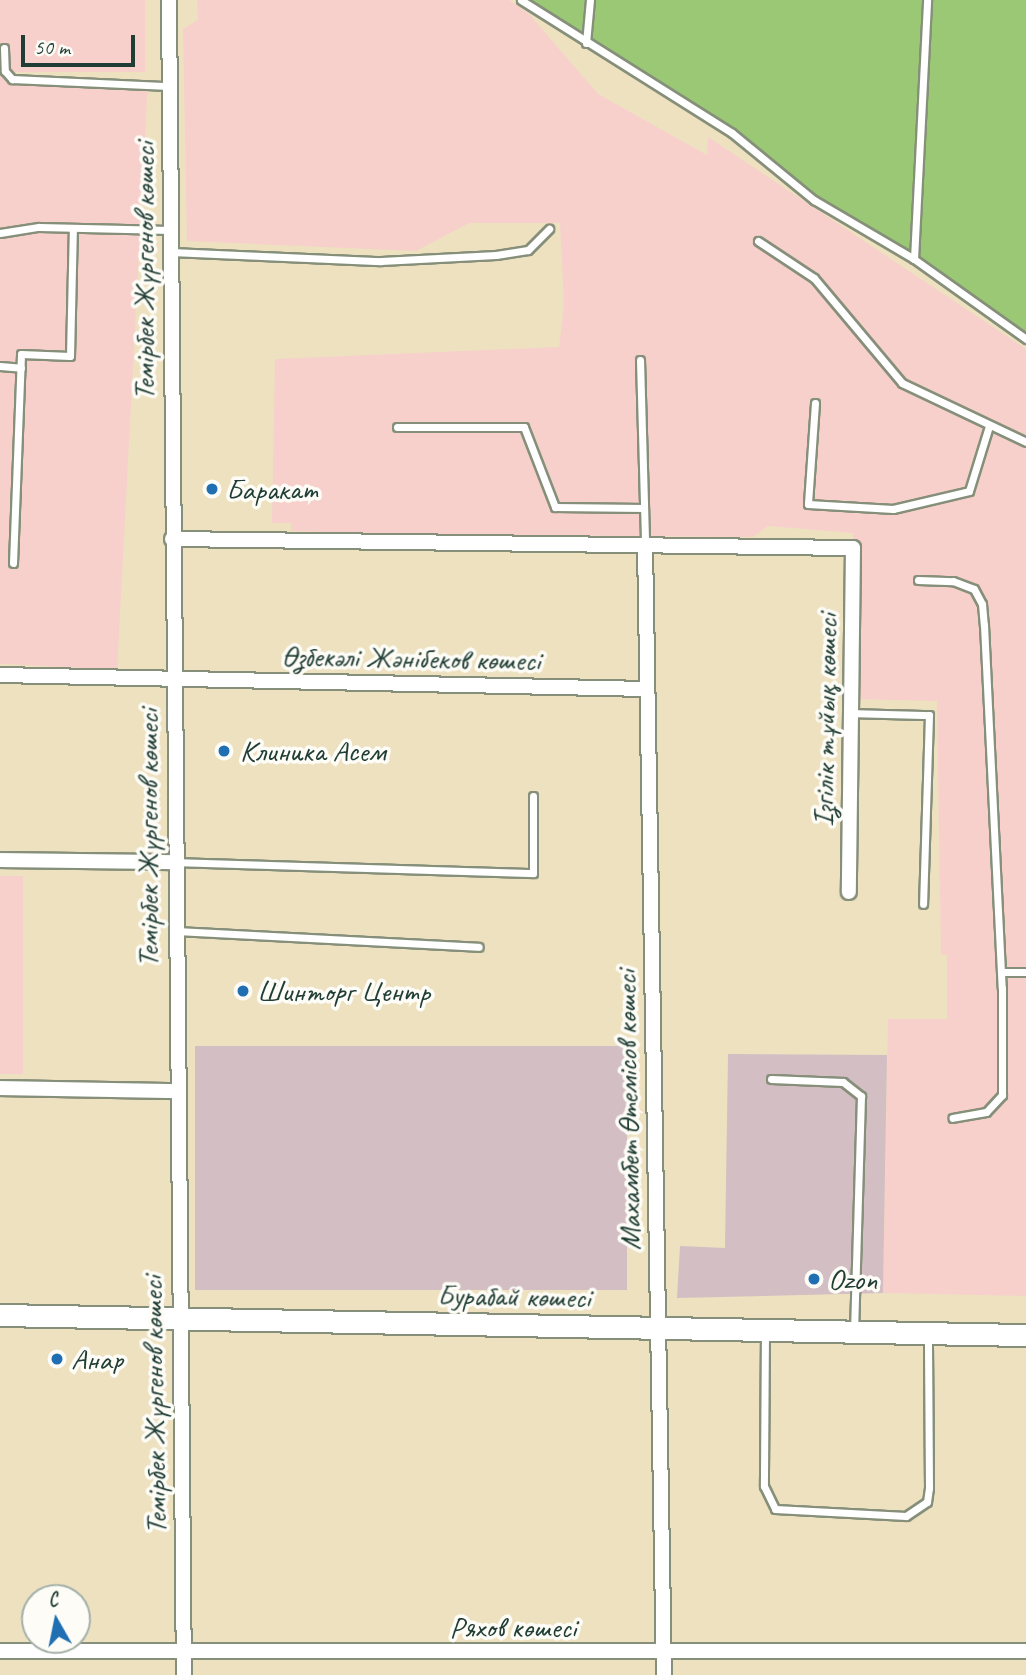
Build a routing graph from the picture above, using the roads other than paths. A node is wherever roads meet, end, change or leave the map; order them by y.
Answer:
1 (169, 0) edge
2 (521, 0) edge
3 (590, 0) edge
4 (928, 0) edge
5 (586, 43) junction
6 (4, 48) dead end
7 (169, 86) junction
8 (73, 228) junction
9 (549, 229) dead end
10 (170, 230) junction
11 (0, 233) edge
12 (758, 241) dead end
13 (170, 252) junction
14 (914, 259) junction
15 (1026, 339) edge
16 (640, 360) dead end
17 (0, 366) edge
18 (21, 368) junction
19 (815, 403) dead end
20 (989, 426) junction
21 (397, 427) dead end
22 (1026, 442) edge
23 (645, 508) junction
24 (172, 539) junction
25 (645, 544) junction
26 (13, 563) dead end
27 (918, 580) dead end
28 (0, 675) edge
29 (174, 679) junction
30 (646, 688) junction
31 (851, 713) junction
32 (533, 796) dead end
33 (0, 860) edge
34 (173, 862) junction
35 (849, 892) dead end
36 (923, 904) dead end
37 (174, 931) junction
38 (479, 947) dead end
39 (1001, 972) junction
40 (1026, 972) edge
41 (771, 1079) dead end
42 (0, 1088) edge
43 (175, 1091) junction
44 (953, 1118) dead end
45 (0, 1315) edge
46 (180, 1319) junction
47 (659, 1328) junction
48 (765, 1330) junction
49 (854, 1332) junction
50 (928, 1333) junction
51 (1026, 1335) edge
52 (0, 1651) edge
53 (1026, 1651) edge
54 (183, 1653) junction
55 (663, 1653) junction
56 (184, 1675) edge
57 (664, 1675) edge

1 - 7 street, Темірбек Жүргенов көшесі
2 - 5 lane
3 - 5 lane
4 - 14 lane
5 - 14 lane
6 - 7 lane
7 - 10 street, Темірбек Жүргенов көшесі
8 - 10 lane
8 - 11 lane
8 - 18 lane
9 - 13 lane
10 - 13 street, Темірбек Жүргенов көшесі
12 - 20 lane
13 - 24 street, Темірбек Жүргенов көшесі
14 - 15 lane
16 - 23 lane
17 - 18 lane
18 - 26 lane
19 - 20 lane
20 - 22 lane
21 - 23 lane
23 - 25 lane
24 - 25 street
24 - 29 street, Темірбек Жүргенов көшесі
25 - 30 street, Махамбет Өтемісов көшесі
25 - 31 street, Ізгілік тұйық көшесі
27 - 39 lane
28 - 29 street, Өзбекәлі Жәнібеков көшесі
29 - 30 street, Өзбекәлі Жәнібеков көшесі
29 - 34 street, Темірбек Жүргенов көшесі
30 - 47 street, Махамбет Өтемісов көшесі
31 - 35 street, Ізгілік тұйық көшесі
31 - 36 lane
32 - 34 lane
33 - 34 street
34 - 37 street, Темірбек Жүргенов көшесі
37 - 38 lane
37 - 43 street, Темірбек Жүргенов көшесі
39 - 40 lane
39 - 44 lane
41 - 49 lane
42 - 43 street
43 - 46 street, Темірбек Жүргенов көшесі
45 - 46 street, Бурабай көшесі
46 - 47 street, Бурабай көшесі
46 - 54 street, Темірбек Жүргенов көшесі
47 - 48 street, Бурабай көшесі
47 - 55 street, Махамбет Өтемісов көшесі
48 - 49 street, Бурабай көшесі
48 - 50 lane
49 - 50 street, Бурабай көшесі
50 - 51 street, Бурабай көшесі
52 - 54 street, Ряхов көшесі
53 - 55 street, Ряхов көшесі
54 - 55 street, Ряхов көшесі
54 - 56 street, Темірбек Жүргенов көшесі
55 - 57 street, Махамбет Өтемісов көшесі

